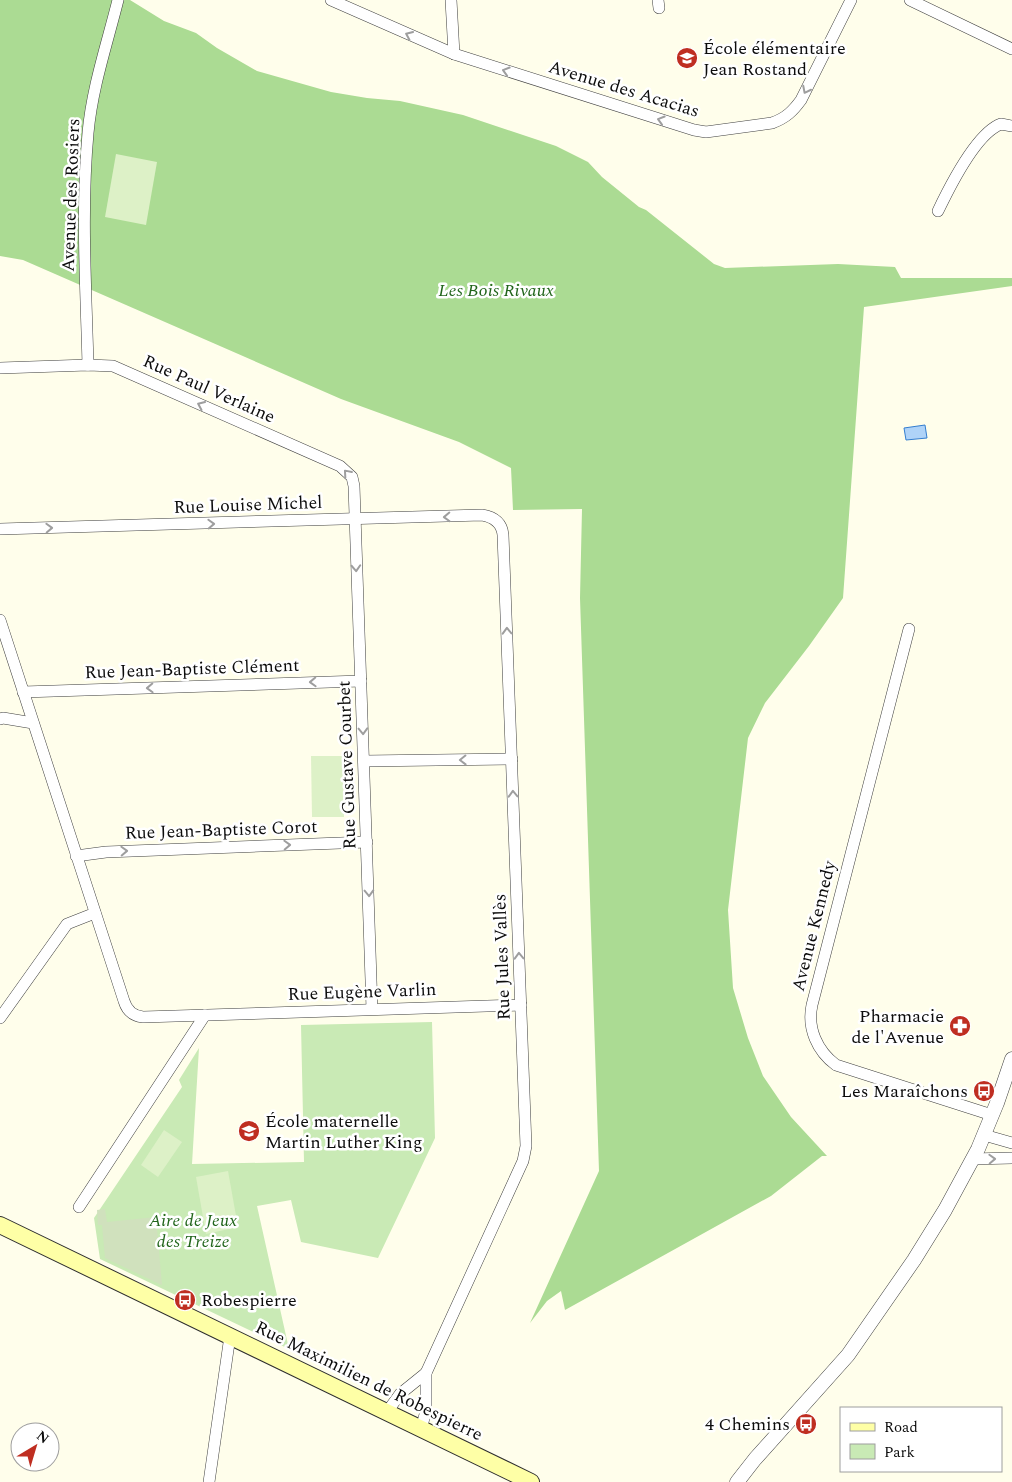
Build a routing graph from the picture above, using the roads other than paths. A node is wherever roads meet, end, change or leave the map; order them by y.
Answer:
1 (118, 0) edge
2 (331, 0) edge
3 (451, 0) edge
4 (851, 0) edge
5 (910, 0) edge
6 (1012, 49) edge
7 (454, 54) junction
8 (1012, 126) edge
9 (938, 211) dead end
10 (88, 365) junction
11 (0, 368) edge
12 (354, 520) junction
13 (495, 520) joint
14 (0, 529) edge
15 (0, 620) edge
16 (909, 629) dead end
17 (361, 680) junction
18 (24, 692) junction
19 (0, 719) edge
20 (34, 723) junction
21 (512, 759) junction
22 (364, 761) junction
23 (367, 842) junction
24 (76, 856) junction
25 (95, 913) junction
26 (521, 1005) junction
27 (372, 1010) junction
28 (205, 1015) junction
29 (0, 1018) edge
30 (1012, 1059) edge
31 (992, 1115) junction
32 (984, 1135) junction
33 (1012, 1143) edge
34 (1012, 1158) edge
35 (972, 1160) junction
36 (79, 1206) dead end
37 (0, 1225) edge
38 (230, 1336) junction
39 (426, 1373) junction
40 (387, 1412) junction
41 (421, 1429) junction
42 (770, 1444) junction
43 (209, 1482) edge
44 (531, 1482) edge
45 (737, 1482) edge
46 (745, 1482) edge

1 - 10 street, Avenue des Rosiers
7 -> 2 street, Avenue des Acacias
3 - 7 street
4 -> 7 street, Avenue des Acacias
5 - 6 street
8 - 9 street
10 - 11 street, Rue Paul Verlaine
12 -> 10 street, Rue Paul Verlaine
13 -> 12 street, Rue Louise Michel
14 -> 12 street, Rue Louise Michel
12 -> 17 street, Rue Gustave Courbet
21 -> 13 street, Rue Jules Vallès
15 - 18 street, Rue Eugène Varlin
16 - 31 street, Avenue Kennedy
17 -> 18 street, Rue Jean-Baptiste Clément
17 -> 22 street, Rue Gustave Courbet
18 - 20 street, Rue Eugène Varlin
19 - 20 street
20 - 24 street, Rue Eugène Varlin
21 -> 22 street
26 -> 21 street, Rue Jules Vallès
22 - 23 street, Rue Gustave Courbet
24 -> 23 street, Rue Jean-Baptiste Corot
23 -> 27 street, Rue Gustave Courbet
24 - 25 street, Rue Eugène Varlin
25 - 28 street, Rue Eugène Varlin
25 - 29 street
26 - 27 street, Rue Eugène Varlin
26 - 39 street, Rue Jules Vallès
27 - 28 street, Rue Eugène Varlin
28 - 36 street
30 - 31 street
31 - 32 street
32 - 33 street
32 - 35 street
35 -> 34 street
35 - 42 street
37 - 38 main road, Rue Maximilien de Robespierre
38 - 40 main road, Rue Maximilien de Robespierre
38 - 43 street
39 - 40 street, Rue Jules Vallès
39 - 41 street, Rue Jules Vallès
40 - 41 main road, Rue Maximilien de Robespierre
41 - 44 main road, Rue Maximilien de Robespierre
42 - 45 street
42 - 46 street

